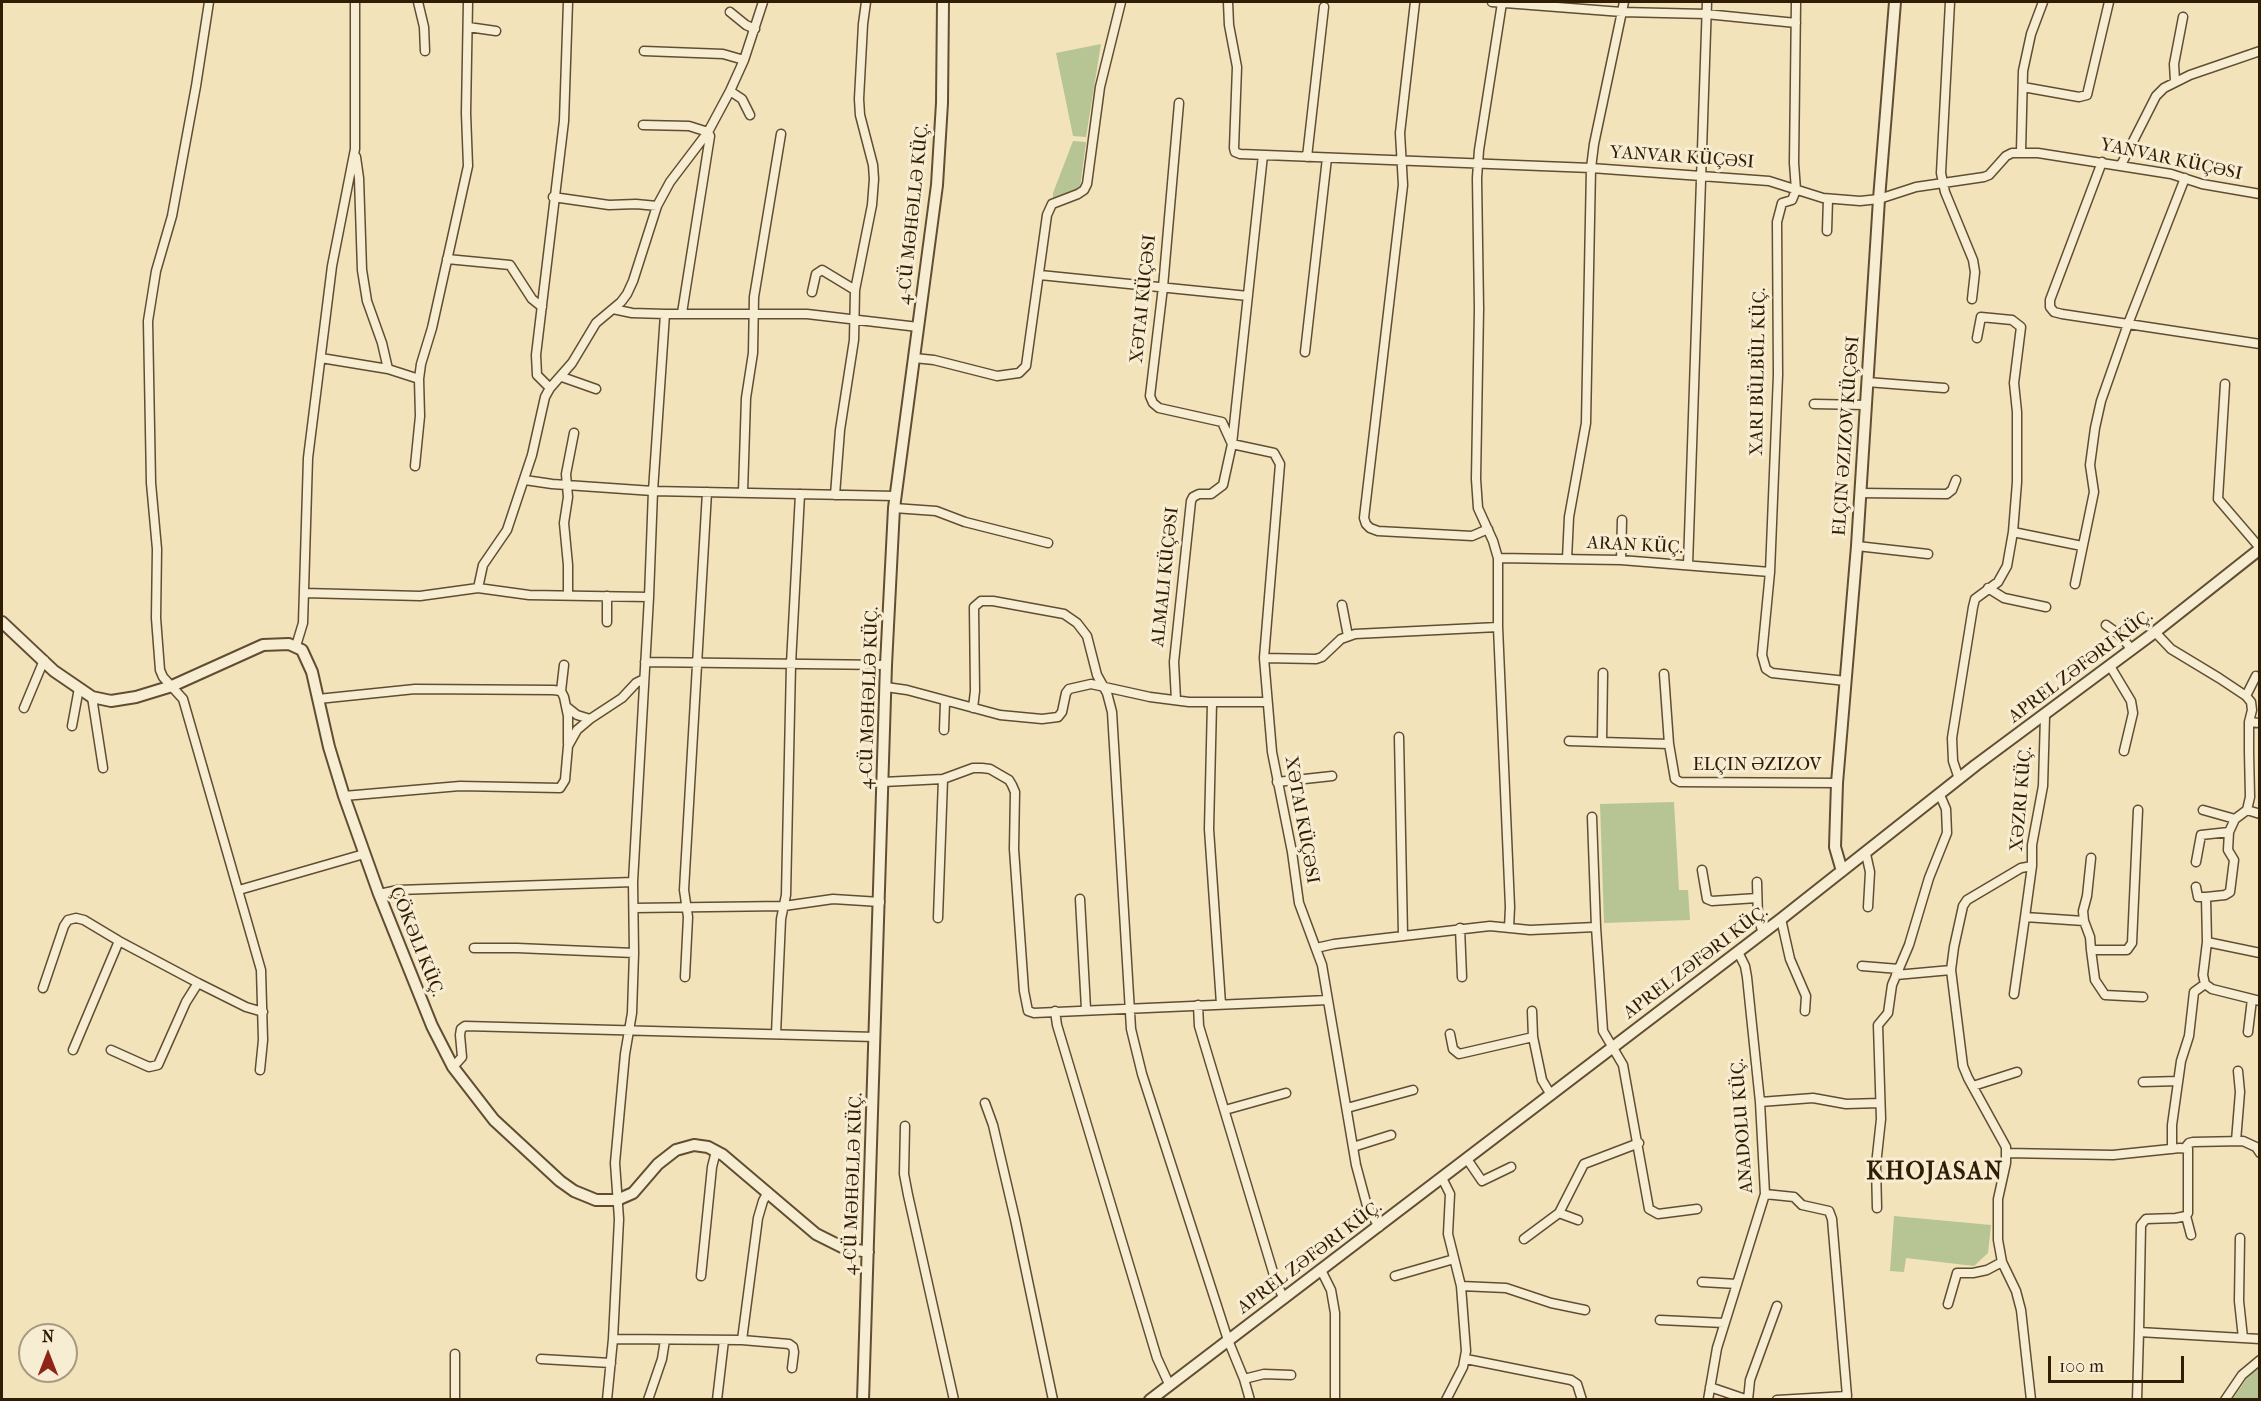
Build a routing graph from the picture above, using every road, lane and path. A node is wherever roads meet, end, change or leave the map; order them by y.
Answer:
1 (209, 2) edge
2 (355, 2) edge
3 (418, 2) edge
4 (468, 2) edge
5 (568, 2) edge
6 (763, 2) edge
7 (866, 2) edge
8 (943, 2) edge
9 (1120, 2) edge
10 (1228, 2) edge
11 (1415, 2) edge
12 (1497, 2) edge
13 (1624, 2) edge
14 (1707, 2) edge
15 (1796, 2) edge
16 (1895, 2) edge
17 (1950, 2) edge
18 (2043, 2) edge
19 (2109, 2) edge
20 (1556, 4) edge
21 (1324, 7) dead end
22 (730, 12) dead end
23 (1622, 12) junction
24 (1706, 14) junction
25 (2183, 17) dead end
26 (1796, 23) junction
27 (468, 27) junction
28 (756, 29) junction
29 (496, 31) dead end
30 (424, 51) dead end
31 (644, 51) dead end
32 (2259, 51) edge
33 (744, 60) junction
34 (2175, 81) junction
35 (2022, 87) junction
36 (730, 91) junction
37 (1179, 103) dead end
38 (750, 115) dead end
39 (644, 125) dead end
40 (708, 132) junction
41 (781, 134) dead end
42 (355, 149) junction
43 (2021, 152) junction
44 (1263, 155) junction
45 (1307, 157) junction
46 (1327, 158) junction
47 (1402, 161) junction
48 (2102, 162) junction
49 (1478, 164) junction
50 (2121, 165) junction
51 (1591, 168) junction
52 (1701, 176) junction
53 (2185, 178) junction
54 (1942, 183) junction
55 (1796, 190) junction
56 (2259, 194) edge
57 (553, 197) junction
58 (1828, 199) junction
59 (1879, 199) junction
60 (657, 206) junction
61 (1827, 231) dead end
62 (447, 259) junction
63 (1040, 275) junction
64 (1163, 287) junction
65 (855, 290) junction
66 (812, 292) dead end
67 (1248, 296) junction
68 (1972, 299) dead end
69 (542, 307) junction
70 (613, 309) junction
71 (682, 313) junction
72 (753, 313) junction
73 (665, 314) junction
74 (855, 319) junction
75 (2128, 324) junction
76 (918, 327) junction
77 (1977, 338) dead end
78 (2259, 344) edge
79 (1305, 352) dead end
80 (321, 358) junction
81 (914, 358) junction
82 (388, 369) junction
83 (562, 377) junction
84 (419, 378) junction
85 (1867, 382) junction
86 (2225, 384) dead end
87 (550, 388) junction
88 (1944, 388) dead end
89 (596, 389) dead end
90 (1814, 404) dead end
91 (1866, 405) junction
92 (574, 433) dead end
93 (1232, 444) junction
94 (415, 466) dead end
95 (525, 480) junction
96 (1956, 480) dead end
97 (567, 485) junction
98 (653, 490) junction
99 (707, 492) junction
100 (743, 492) junction
101 (1860, 493) junction
102 (800, 494) junction
103 (836, 495) junction
104 (895, 496) junction
105 (894, 508) junction
106 (1622, 520) dead end
107 (1488, 529) junction
108 (2013, 532) junction
109 (1048, 543) dead end
110 (1857, 546) junction
111 (2082, 546) junction
112 (2259, 549) edge
113 (1928, 554) dead end
114 (1498, 558) junction
115 (1567, 559) junction
116 (1621, 560) junction
117 (1688, 565) junction
118 (1770, 572) junction
119 (2075, 584) dead end
120 (478, 588) junction
121 (1988, 588) junction
122 (304, 593) junction
123 (568, 595) junction
124 (607, 596) junction
125 (649, 597) junction
126 (1342, 605) dead end
127 (2046, 607) dead end
128 (2, 622) edge
129 (607, 622) dead end
130 (2106, 625) dead end
131 (1498, 627) junction
132 (2155, 632) junction
133 (1348, 636) junction
134 (296, 646) junction
135 (2132, 650) junction
136 (1264, 658) junction
137 (44, 660) junction
138 (645, 662) junction
139 (697, 663) junction
140 (792, 664) junction
141 (564, 665) dead end
142 (886, 666) junction
143 (2110, 666) junction
144 (1603, 673) dead end
145 (1664, 674) dead end
146 (2256, 676) dead end
147 (644, 679) junction
148 (1846, 681) junction
149 (1102, 685) junction
150 (172, 686) junction
151 (886, 687) junction
152 (79, 688) junction
153 (561, 691) junction
154 (2246, 696) junction
155 (92, 697) junction
156 (318, 699) junction
157 (1176, 700) junction
158 (945, 702) junction
159 (1267, 702) junction
160 (1212, 704) junction
161 (567, 707) junction
162 (24, 708) dead end
163 (973, 708) junction
164 (2045, 716) junction
165 (590, 719) junction
166 (2249, 722) junction
167 (2259, 723) edge
168 (72, 726) dead end
169 (944, 730) dead end
170 (1399, 737) dead end
171 (1569, 741) dead end
172 (1602, 742) junction
173 (1669, 744) junction
174 (568, 747) junction
175 (2124, 751) dead end
176 (103, 768) dead end
177 (1332, 776) dead end
178 (943, 779) junction
179 (1959, 779) junction
180 (883, 782) junction
181 (1277, 782) junction
182 (1837, 783) junction
183 (1940, 795) junction
184 (344, 796) junction
185 (2138, 810) dead end
186 (2202, 810) dead end
187 (2247, 810) junction
188 (2259, 814) edge
189 (1592, 817) dead end
190 (2235, 819) junction
191 (2229, 832) junction
192 (364, 854) junction
193 (1866, 854) junction
194 (2091, 858) dead end
195 (2196, 862) dead end
196 (2032, 866) junction
197 (1702, 870) dead end
198 (1842, 871) junction
199 (633, 882) junction
200 (1757, 882) dead end
201 (2196, 887) dead end
202 (239, 890) junction
203 (379, 894) junction
204 (2206, 897) junction
205 (1757, 898) junction
206 (1080, 899) dead end
207 (880, 902) junction
208 (784, 906) junction
209 (1868, 907) dead end
210 (634, 908) junction
211 (687, 909) junction
212 (2025, 917) junction
213 (938, 918) dead end
214 (1781, 919) junction
215 (2084, 921) junction
216 (1596, 927) junction
217 (1460, 928) junction
218 (1509, 928) junction
219 (1763, 933) junction
220 (1403, 935) junction
221 (119, 941) junction
222 (2208, 942) junction
223 (474, 948) dead end
224 (1316, 948) junction
225 (2091, 950) junction
226 (1738, 952) junction
227 (634, 953) junction
228 (2259, 953) edge
229 (1862, 966) dead end
230 (1952, 970) junction
231 (1898, 972) junction
232 (685, 977) dead end
233 (1462, 977) dead end
234 (198, 983) junction
235 (2205, 984) junction
236 (43, 988) dead end
237 (2014, 994) dead end
238 (2144, 997) dead end
239 (1328, 1000) junction
240 (2256, 1000) edge
241 (1221, 1004) junction
242 (1198, 1005) junction
243 (1130, 1007) junction
244 (1086, 1009) junction
245 (1055, 1011) junction
246 (1532, 1011) dead end
247 (1805, 1011) dead end
248 (263, 1012) junction
249 (629, 1030) junction
250 (2248, 1032) dead end
251 (776, 1034) junction
252 (1450, 1034) dead end
253 (875, 1037) junction
254 (1533, 1037) junction
255 (1612, 1047) junction
256 (73, 1050) dead end
257 (111, 1050) dead end
258 (453, 1067) junction
259 (260, 1070) dead end
260 (2238, 1071) dead end
261 (2017, 1072) dead end
262 (2178, 1081) junction
263 (2143, 1082) dead end
264 (1973, 1086) junction
265 (1413, 1090) dead end
266 (1286, 1093) dead end
267 (1551, 1095) junction
268 (1760, 1102) junction
269 (985, 1103) dead end
270 (1880, 1103) junction
271 (1347, 1108) junction
272 (1225, 1110) junction
273 (905, 1126) dead end
274 (1391, 1135) dead end
275 (2236, 1142) junction
276 (1639, 1143) junction
277 (1353, 1147) junction
278 (2186, 1148) junction
279 (2172, 1149) junction
280 (716, 1151) junction
281 (2006, 1153) junction
282 (2259, 1153) edge
283 (1467, 1159) junction
284 (1511, 1167) dead end
285 (1442, 1178) junction
286 (768, 1192) junction
287 (1765, 1194) junction
288 (617, 1200) junction
289 (1877, 1208) dead end
290 (1697, 1209) dead end
291 (1559, 1213) junction
292 (2186, 1216) junction
293 (1578, 1220) dead end
294 (1379, 1227) junction
295 (2191, 1235) dead end
296 (2240, 1238) dead end
297 (1524, 1239) dead end
298 (868, 1252) junction
299 (1454, 1259) junction
300 (2002, 1262) junction
301 (1321, 1270) junction
302 (701, 1276) dead end
303 (1395, 1276) dead end
304 (1702, 1282) dead end
305 (1737, 1284) junction
306 (1461, 1286) junction
307 (1284, 1299) junction
308 (1948, 1304) dead end
309 (1777, 1306) dead end
310 (1584, 1310) dead end
311 (1660, 1320) dead end
312 (1724, 1323) junction
313 (2139, 1332) junction
314 (2243, 1338) junction
315 (613, 1339) junction
316 (2259, 1339) edge
317 (665, 1340) junction
318 (724, 1340) junction
319 (742, 1340) junction
320 (1228, 1340) junction
321 (454, 1354) dead end
322 (541, 1359) dead end
323 (1466, 1359) junction
324 (2259, 1360) edge
325 (611, 1363) junction
326 (792, 1368) dead end
327 (1291, 1375) dead end
328 (1244, 1379) junction
329 (1169, 1384) junction
330 (1710, 1387) junction
331 (1847, 1398) edge
332 (1152, 1399) edge
333 (455, 1400) edge
334 (607, 1400) edge
335 (648, 1400) edge
336 (717, 1400) edge
337 (864, 1400) edge
338 (954, 1400) edge
339 (1053, 1400) edge
340 (1250, 1400) edge
341 (1335, 1400) edge
342 (1446, 1400) edge
343 (1582, 1400) edge
344 (1708, 1400) edge
345 (1748, 1400) edge
346 (1777, 1400) edge
347 (2031, 1400) edge
348 (2137, 1400) edge
349 (2225, 1400) edge

1 - 150 street
2 - 42 street
3 - 30 street
4 - 27 street
5 - 57 street
6 - 28 street
7 - 65 street
8 - 76 street, 4-CÜ MƏHƏLLƏ KÜÇ.
9 - 63 street
10 - 44 street, YANVAR KÜÇƏSI
11 - 47 street
12 - 20 street
12 - 49 street
13 - 23 street
14 - 24 street
15 - 26 street
16 - 59 street, ELÇIN ƏZIZOV KÜÇƏSI
17 - 54 street
18 - 35 street
19 - 35 street
20 - 23 street
21 - 45 street
22 - 28 street
23 - 24 street
23 - 51 street
24 - 26 street
24 - 52 street
25 - 34 street
26 - 55 street
27 - 29 street
27 - 62 street
28 - 33 street
31 - 33 street
32 - 34 street
33 - 36 street
34 - 50 street
35 - 43 street
36 - 38 street
36 - 40 street
37 - 64 street, XƏTAI KÜÇƏSI
39 - 40 street
40 - 60 street
40 - 71 street
41 - 72 street
42 - 80 street
42 - 82 street
43 - 48 street, YANVAR KÜÇƏSI
43 - 54 street, YANVAR KÜÇƏSI
44 - 45 street, YANVAR KÜÇƏSI
44 - 67 street
45 - 46 street, YANVAR KÜÇƏSI
46 - 47 street, YANVAR KÜÇƏSI
46 - 79 street
47 - 49 street, YANVAR KÜÇƏSI
47 - 107 street
48 - 50 street, YANVAR KÜÇƏSI
48 - 75 street
49 - 51 street, YANVAR KÜÇƏSI
49 - 107 street
50 - 53 street, YANVAR KÜÇƏSI
51 - 52 street, YANVAR KÜÇƏSI
51 - 115 street
52 - 55 street, YANVAR KÜÇƏSI
52 - 117 street
53 - 56 street, YANVAR KÜÇƏSI
53 - 75 street
54 - 59 street, YANVAR KÜÇƏSI
54 - 68 street
55 - 58 street, YANVAR KÜÇƏSI
55 - 118 street
57 - 60 street
57 - 69 street
58 - 59 street, YANVAR KÜÇƏSI
58 - 61 street
59 - 85 street, ELÇIN ƏZIZOV KÜÇƏSI
60 - 70 street
62 - 69 street
62 - 84 street
63 - 64 street
63 - 81 street
64 - 67 street
64 - 93 street, XƏTAI KÜÇƏSI
65 - 66 street
65 - 74 street
67 - 93 street
69 - 87 street
70 - 73 street
70 - 83 street
71 - 72 street
71 - 73 street
72 - 74 street
72 - 100 street
73 - 98 street
74 - 76 street
74 - 103 street
75 - 78 street
75 - 111 street
76 - 81 street, 4-CÜ MƏHƏLLƏ KÜÇ.
77 - 108 street
80 - 82 street
80 - 122 street
81 - 104 street, 4-CÜ MƏHƏLLƏ KÜÇ.
82 - 84 street
83 - 87 street
83 - 89 street
84 - 94 street
85 - 88 street
85 - 91 street, ELÇIN ƏZIZOV KÜÇƏSI
86 - 112 street
87 - 95 street
90 - 91 street
91 - 101 street, ELÇIN ƏZIZOV KÜÇƏSI
92 - 97 street
93 - 136 street, XƏTAI KÜÇƏSI
93 - 157 street
95 - 97 street
95 - 120 street
96 - 101 street
97 - 98 street
97 - 123 street
98 - 99 street
98 - 125 street
99 - 100 street
99 - 139 street
100 - 102 street
101 - 110 street, ELÇIN ƏZIZOV KÜÇƏSI
102 - 103 street
102 - 140 street
103 - 104 street
104 - 105 street, 4-CÜ MƏHƏLLƏ KÜÇ.
105 - 109 street
105 - 142 street, 4-CÜ MƏHƏLLƏ KÜÇ.
106 - 116 street
107 - 114 street
108 - 111 street
108 - 121 street
110 - 113 street
110 - 148 street, ELÇIN ƏZIZOV KÜÇƏSI
111 - 119 street
112 - 132 street, APREL ZƏFƏRI KÜÇ.
114 - 115 street, ARAN KÜÇ.
114 - 131 street
115 - 116 street, ARAN KÜÇ.
116 - 117 street, ARAN KÜÇ.
117 - 118 street, ARAN KÜÇ.
118 - 148 street
120 - 122 street
120 - 123 street
121 - 127 street
121 - 179 street
122 - 134 street
123 - 124 street
124 - 125 street
124 - 129 street
125 - 138 street
126 - 133 street
128 - 137 street
130 - 135 street
131 - 133 street
131 - 218 street
132 - 135 street, APREL ZƏFƏRI KÜÇ.
132 - 154 street
133 - 136 street
134 - 150 street
134 - 156 street, ÇÖKƏLI KÜÇ.
135 - 143 street, APREL ZƏFƏRI KÜÇ.
136 - 159 street, XƏTAI KÜÇƏSI
137 - 152 street
137 - 162 street
138 - 139 street
138 - 147 street
139 - 140 street
139 - 211 street
140 - 142 street
140 - 208 street
141 - 153 street
142 - 151 street, 4-CÜ MƏHƏLLƏ KÜÇ.
143 - 164 street, APREL ZƏFƏRI KÜÇ.
143 - 175 street
144 - 172 street
145 - 173 street, ELÇIN ƏZIZOV
146 - 154 street
147 - 165 street
147 - 199 street
148 - 182 street, ELÇIN ƏZIZOV KÜÇƏSI
149 - 157 street
149 - 163 street
149 - 163 street
149 - 243 street
150 - 155 street
150 - 202 street
151 - 158 street
151 - 180 street, 4-CÜ MƏHƏLLƏ KÜÇ.
152 - 155 street
152 - 168 street
153 - 156 street
153 - 161 street
154 - 166 street
155 - 176 street
156 - 184 street, ÇÖKƏLI KÜÇ.
157 - 160 street
158 - 163 street
158 - 169 street
159 - 160 street
159 - 181 street, XƏTAI KÜÇƏSI
160 - 241 street
161 - 165 street
161 - 174 street
164 - 179 street, APREL ZƏFƏRI KÜÇ.
164 - 196 street, XƏZRI KÜÇ.
165 - 174 street
166 - 167 street
166 - 187 street
170 - 220 street
171 - 172 street
172 - 173 street
173 - 182 street, ELÇIN ƏZIZOV
174 - 184 street
177 - 181 street
178 - 180 street
178 - 213 street
178 - 245 street
179 - 183 street, APREL ZƏFƏRI KÜÇ.
180 - 207 street, 4-CÜ MƏHƏLLƏ KÜÇ.
181 - 224 street, XƏTAI KÜÇƏSI
182 - 198 street, ELÇIN ƏZIZOV KÜÇƏSI
183 - 193 street, APREL ZƏFƏRI KÜÇ.
183 - 231 street
184 - 192 street, ÇÖKƏLI KÜÇ.
185 - 225 street
186 - 190 street
187 - 188 street
187 - 190 street
189 - 216 street
190 - 191 street
191 - 195 street
191 - 204 street
192 - 202 street
192 - 203 street, ÇÖKƏLI KÜÇ.
193 - 198 street, APREL ZƏFƏRI KÜÇ.
193 - 209 street
194 - 215 street
196 - 212 street
196 - 230 street, XƏZRI KÜÇ.
197 - 205 street
198 - 214 street, APREL ZƏFƏRI KÜÇ.
199 - 203 street
199 - 210 street
200 - 205 street
201 - 204 street
202 - 248 street
203 - 258 street, ÇÖKƏLI KÜÇ.
204 - 222 street
205 - 219 street
206 - 244 street
207 - 208 street
207 - 253 street, 4-CÜ MƏHƏLLƏ KÜÇ.
208 - 211 street
208 - 251 street
210 - 211 street
210 - 227 street
211 - 232 street
212 - 215 street
212 - 237 street
214 - 219 street, APREL ZƏFƏRI KÜÇ.
214 - 247 street
215 - 225 street
216 - 218 street
216 - 255 street
217 - 218 street
217 - 220 street
217 - 233 street
219 - 226 street, APREL ZƏFƏRI KÜÇ.
220 - 224 street
221 - 234 street
221 - 236 street
221 - 256 street
222 - 228 street
222 - 235 street
223 - 227 street
224 - 239 street, XƏTAI KÜÇƏSI
225 - 238 street
226 - 255 street, APREL ZƏFƏRI KÜÇ.
226 - 268 street, ANADOLU KÜÇ.
227 - 249 street
229 - 231 street
230 - 231 street
230 - 264 street, XƏZRI KÜÇ.
231 - 270 street
234 - 248 street
234 - 257 street
235 - 240 street
235 - 262 street
239 - 241 street
239 - 271 street, XƏTAI KÜÇƏSI
240 - 250 street
241 - 242 street
242 - 243 street
242 - 272 street
243 - 244 street
243 - 320 street
244 - 245 street
245 - 329 street
246 - 254 street
248 - 259 street
249 - 251 street
249 - 258 street
249 - 288 street
251 - 253 street
252 - 254 street
253 - 298 street, 4-CÜ MƏHƏLLƏ KÜÇ.
254 - 267 street
255 - 267 street, APREL ZƏFƏRI KÜÇ.
255 - 276 street
258 - 288 street, ÇÖKƏLI KÜÇ.
260 - 275 street
261 - 264 street
262 - 263 street
262 - 279 street
264 - 281 street, XƏZRI KÜÇ.
265 - 271 street
266 - 272 street
267 - 283 street, APREL ZƏFƏRI KÜÇ.
268 - 270 street
268 - 287 street, ANADOLU KÜÇ.
269 - 339 street
270 - 289 street
271 - 277 street, XƏTAI KÜÇƏSI
272 - 307 street
273 - 338 street
274 - 277 street
275 - 278 street
275 - 282 street
276 - 290 street
276 - 291 street
277 - 294 street, XƏTAI KÜÇƏSI
278 - 279 street
278 - 292 street
279 - 281 street
280 - 286 street
280 - 288 street
280 - 302 street
281 - 300 street, XƏZRI KÜÇ.
283 - 284 street
283 - 285 street, APREL ZƏFƏRI KÜÇ.
285 - 294 street, APREL ZƏFƏRI KÜÇ.
285 - 299 street
286 - 298 street
286 - 319 street
287 - 305 street, ANADOLU KÜÇ.
287 - 331 street
288 - 315 street
291 - 293 street
291 - 297 street
292 - 295 street
292 - 313 street
294 - 301 street, APREL ZƏFƏRI KÜÇ.
296 - 314 street
298 - 337 street, 4-CÜ MƏHƏLLƏ KÜÇ.
299 - 303 street
299 - 306 street
300 - 308 street
300 - 347 street, XƏZRI KÜÇ.
301 - 307 street, APREL ZƏFƏRI KÜÇ.
301 - 341 street
304 - 305 street
305 - 312 street, ANADOLU KÜÇ.
306 - 310 street
306 - 323 street
307 - 320 street, APREL ZƏFƏRI KÜÇ.
309 - 345 street
311 - 312 street
312 - 330 street, ANADOLU KÜÇ.
313 - 314 street
313 - 348 street
314 - 316 street
315 - 317 street
315 - 325 street
317 - 318 street
317 - 335 street
318 - 319 street
318 - 336 street
319 - 326 street
320 - 328 street
320 - 329 street, APREL ZƏFƏRI KÜÇ.
321 - 333 street
322 - 325 street
323 - 342 street
323 - 343 street
324 - 349 street
325 - 334 street
327 - 328 street
328 - 340 street
329 - 332 street, APREL ZƏFƏRI KÜÇ.
330 - 344 street, ANADOLU KÜÇ.
330 - 345 street
331 - 346 street

